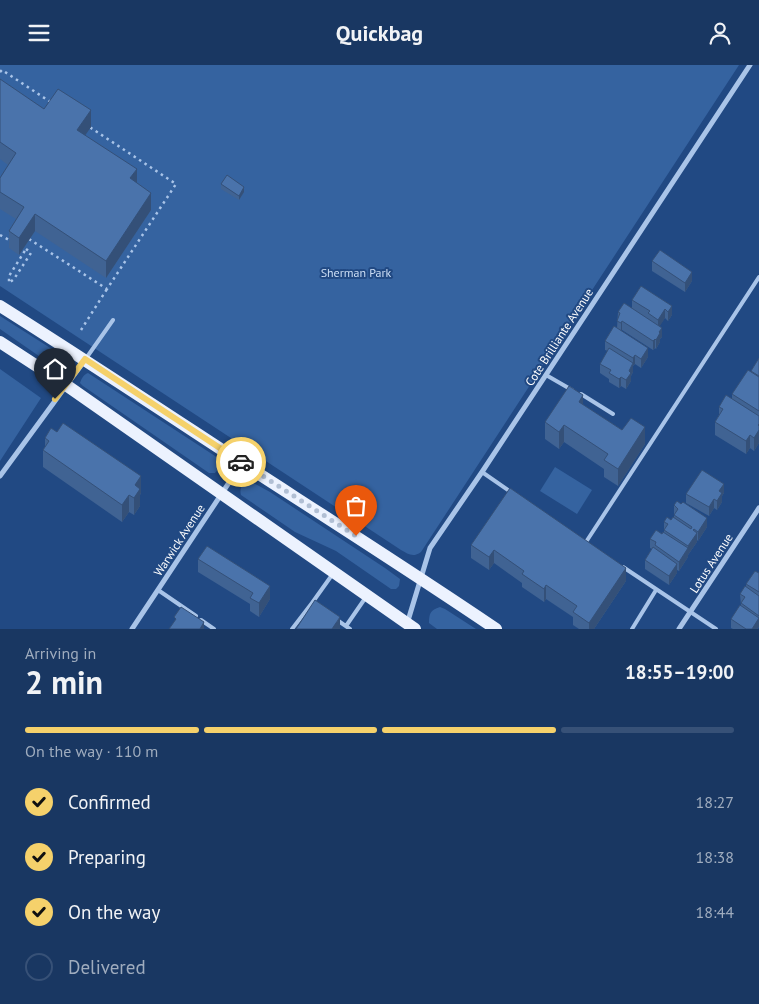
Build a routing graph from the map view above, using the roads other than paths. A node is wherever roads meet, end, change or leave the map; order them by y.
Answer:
1 (750, 65) edge
2 (759, 277) edge
3 (0, 306) edge
4 (113, 320) dead end
5 (0, 342) edge
6 (85, 359) junction
7 (546, 375) junction
8 (66, 385) junction
9 (613, 414) dead end
10 (242, 463) junction
11 (482, 472) junction
12 (0, 476) edge
13 (514, 493) edge
14 (221, 494) junction
15 (759, 508) edge
16 (578, 537) edge
17 (586, 542) junction
18 (594, 547) edge
19 (617, 563) edge
20 (334, 573) junction
21 (421, 578) junction
22 (158, 590) junction
23 (656, 590) junction
24 (367, 596) junction
25 (312, 603) junction
26 (319, 608) edge
27 (690, 613) junction
28 (333, 617) edge
29 (409, 627) edge
30 (348, 628) edge
31 (132, 629) edge
32 (214, 629) edge
33 (292, 629) edge
34 (496, 629) edge
35 (632, 629) edge
36 (679, 629) edge
37 (716, 629) edge

1 - 7 street, Cote Brilliante Avenue
2 - 17 lane
3 - 6 main road
4 - 6 lane
5 - 8 main road
6 - 8 street
6 - 10 main road
7 - 9 lane
7 - 11 street, Cote Brilliante Avenue
8 - 12 street
8 - 14 main road
10 - 14 street, Warwick Avenue
10 - 21 main road
11 - 13 lane
11 - 21 street, Cote Brilliante Avenue
14 - 20 main road
14 - 22 street, Warwick Avenue
15 - 27 street, Lotus Avenue
16 - 17 lane
17 - 18 lane
19 - 23 lane
20 - 24 main road
20 - 25 lane
21 - 29 street, Cote Brilliante Avenue
21 - 34 main road
22 - 31 street, Warwick Avenue
22 - 32 lane
23 - 27 lane
23 - 35 lane
24 - 29 main road
24 - 30 lane
25 - 26 lane
25 - 33 lane
27 - 36 street, Lotus Avenue
27 - 37 lane
28 - 30 lane

